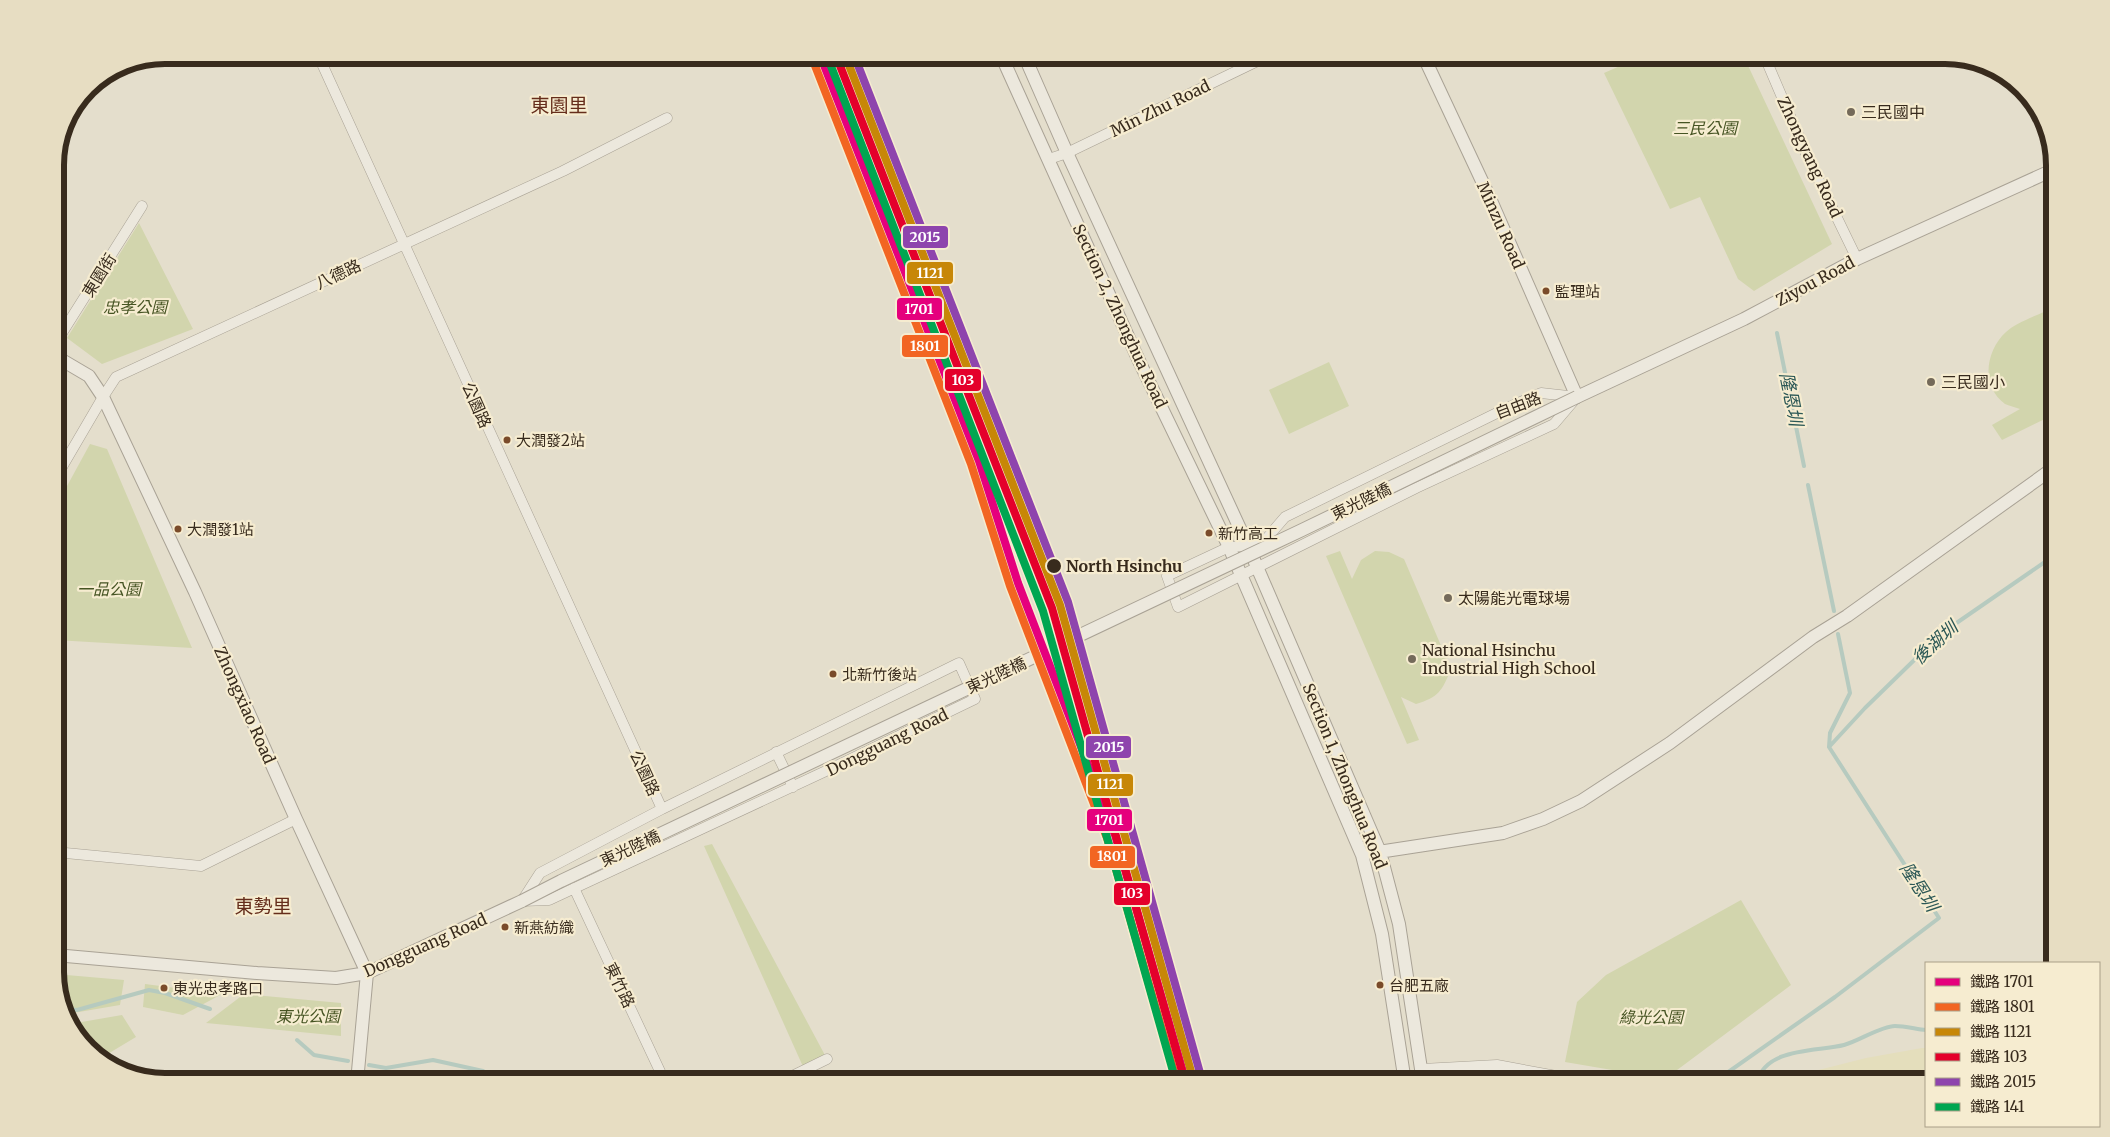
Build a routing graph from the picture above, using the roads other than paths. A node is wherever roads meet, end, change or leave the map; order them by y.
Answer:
1 (322, 64) edge
2 (1005, 64) edge
3 (1028, 64) edge
4 (1251, 64) edge
5 (1427, 64) edge
6 (1768, 64) edge
7 (667, 118) dead end
8 (1066, 153) junction
9 (1049, 159) junction
10 (2046, 173) edge
11 (142, 206) dead end
12 (405, 243) junction
13 (1857, 259) junction
14 (64, 330) edge
15 (64, 361) edge
16 (1577, 396) junction
17 (103, 397) junction
18 (64, 464) edge
19 (2046, 473) edge
20 (1248, 546) junction
21 (1229, 547) junction
22 (1258, 567) junction
23 (1241, 575) junction
24 (776, 752) junction
25 (793, 787) junction
26 (662, 808) junction
27 (296, 819) junction
28 (1380, 852) junction
29 (64, 853) edge
30 (1362, 855) junction
31 (574, 888) junction
32 (522, 901) junction
33 (64, 956) edge
34 (367, 973) junction
35 (827, 1059) dead end
36 (358, 1073) edge
37 (661, 1073) edge
38 (798, 1073) edge
39 (1403, 1073) edge
40 (1422, 1073) edge
41 (1442, 1073) edge
42 (1540, 1073) edge

1 - 12 street, 公園路
2 - 9 street, Section 2, Zhonghua Road
3 - 8 street, Section 2, Zhonghua Road
4 - 8 street, Min Zhu Road
5 - 16 street, Minzu Road
6 - 13 street, Zhongyang Road
7 - 12 street, 八德路
8 - 9 street, Min Zhu Road
8 - 20 street, Section 2, Zhonghua Road
9 - 21 street, Section 2, Zhonghua Road
10 - 13 street, Ziyou Road
11 - 14 street, 東園街
12 - 17 street, 八德路
12 - 26 street, 公園路
13 - 16 street, Ziyou Road
15 - 17 street, Zhongxiao Road
16 - 20 street, 自由路
16 - 22 street, 自由路
16 - 32 street, 東光陸橋, bridge
17 - 18 street, 八德路
17 - 27 street, Zhongxiao Road
19 - 28 street
20 - 21 street, 自由路
20 - 22 street, Section 2, Zhonghua Road
21 - 23 street, Section 2, Zhonghua Road
21 - 23 street, 自由路
22 - 23 street, 自由路
22 - 28 street, Section 1, Zhonghua Road
23 - 30 street, Section 1, Zhonghua Road
24 - 25 street
24 - 25 street, Dongguang Road
24 - 26 street, Dongguang Road
25 - 31 street, Dongguang Road
26 - 32 street, Dongguang Road
27 - 29 street
27 - 34 street, Zhongxiao Road
28 - 30 street
28 - 40 street, Section 1, Zhonghua Road
30 - 39 street, Section 1, Zhonghua Road
31 - 32 street, Dongguang Road
31 - 37 street, 東竹路
32 - 34 street, Dongguang Road
33 - 34 street, Dongguang Road
34 - 36 street, Zhongxiao Road
35 - 38 street
41 - 42 street

